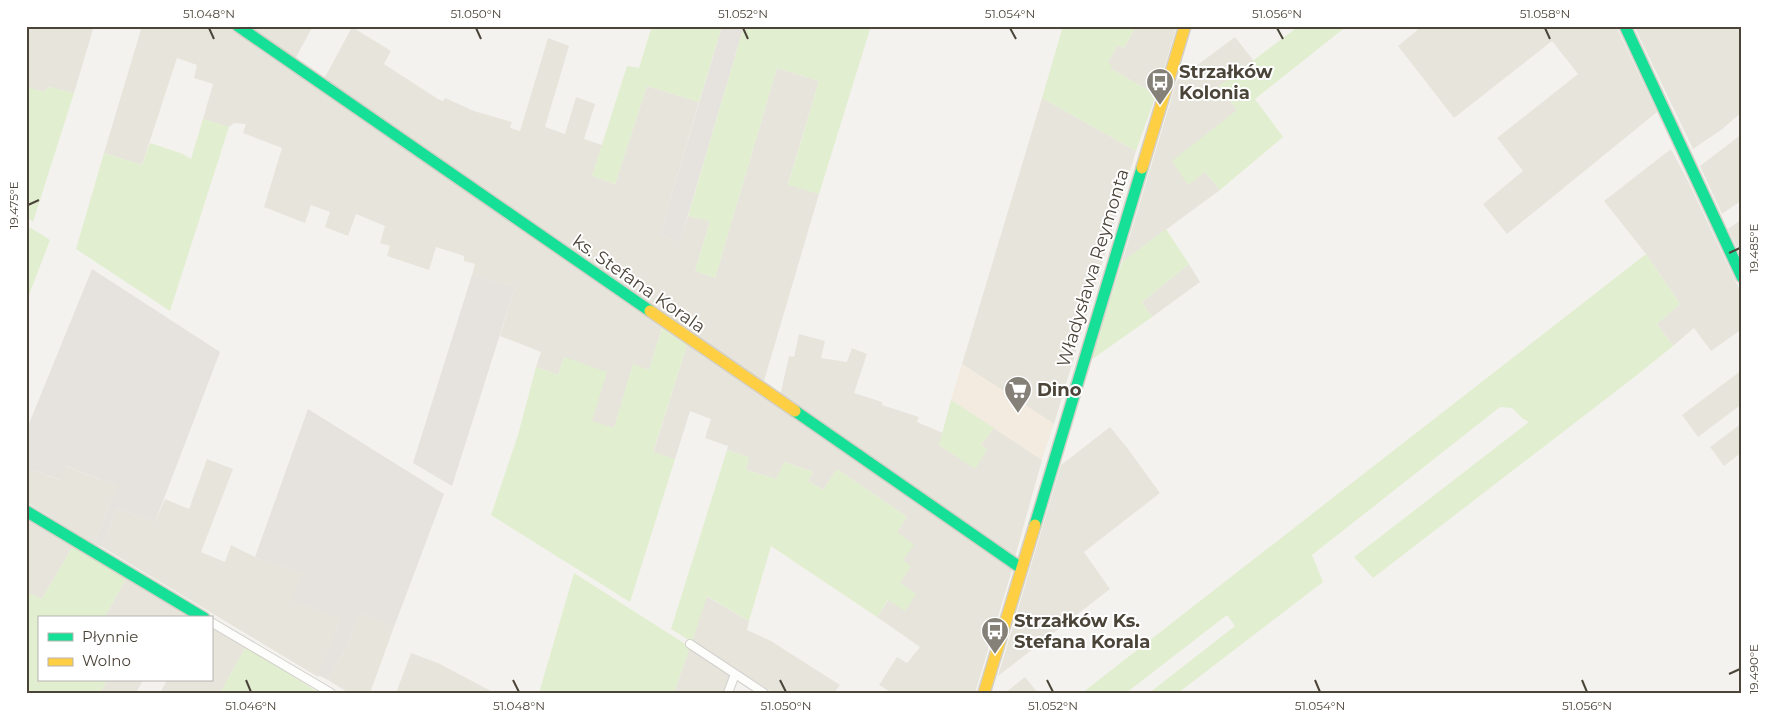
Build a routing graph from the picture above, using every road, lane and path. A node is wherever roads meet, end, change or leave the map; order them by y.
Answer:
1 (238, 26) edge
2 (1185, 26) edge
3 (1625, 26) edge
4 (1742, 277) edge
5 (26, 511) edge
6 (1021, 568) junction
7 (201, 616) edge
8 (212, 623) edge
9 (690, 644) dead end
10 (735, 674) junction
11 (331, 693) edge
12 (728, 693) edge
13 (764, 693) edge
14 (984, 693) edge

1 - 6 street, ks. Stefana Korala
2 - 6 street, Władysława Reymonta
3 - 4 street
5 - 7 street
6 - 14 street, Władysława Reymonta
8 - 11 street
9 - 10 street
10 - 12 street
10 - 13 street

